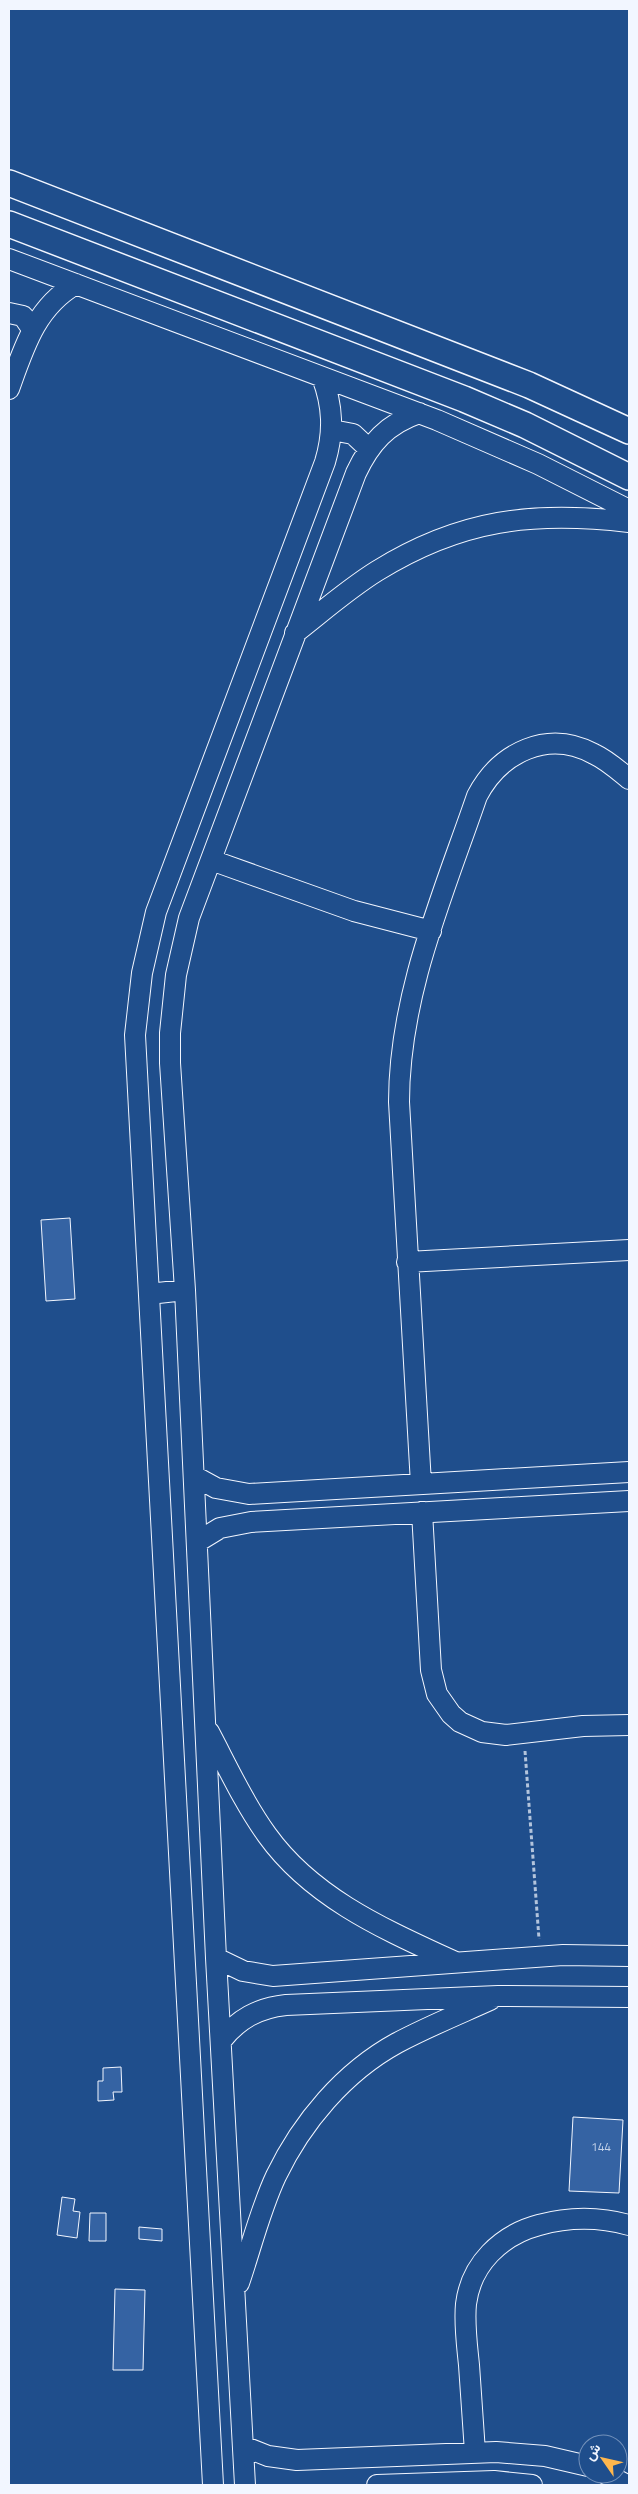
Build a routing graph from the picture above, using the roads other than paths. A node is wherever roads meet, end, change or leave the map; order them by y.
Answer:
1 (9, 183) edge
2 (9, 224) edge
3 (9, 259) edge
4 (76, 284) junction
5 (9, 314) edge
6 (32, 329) junction
7 (322, 377) junction
8 (9, 388) edge
9 (419, 414) junction
10 (332, 430) junction
11 (629, 431) edge
12 (369, 449) junction
13 (629, 476) edge
14 (629, 510) edge
15 (629, 522) edge
16 (295, 633) junction
17 (629, 779) edge
18 (210, 860) junction
19 (431, 931) junction
20 (629, 1250) edge
21 (407, 1262) junction
22 (185, 1290) junction
23 (149, 1294) junction
24 (629, 1472) edge
25 (194, 1476) junction
26 (421, 1484) junction
27 (232, 1492) junction
28 (629, 1501) edge
29 (422, 1512) junction
30 (236, 1524) junction
31 (197, 1542) junction
32 (629, 1724) edge
33 (205, 1725) junction
34 (629, 1956) edge
35 (216, 1958) junction
36 (457, 1963) junction
37 (273, 1976) junction
38 (498, 1996) junction
39 (629, 1997) edge
40 (274, 2006) junction
41 (221, 2041) junction
42 (629, 2225) edge
43 (235, 2295) junction
44 (243, 2446) junction
45 (475, 2452) junction
46 (578, 2464) edge
47 (471, 2483) edge
48 (213, 2485) edge
49 (246, 2485) edge
50 (377, 2485) edge
51 (522, 2485) edge

1 - 11 main road
2 - 13 main road
3 - 4 street
4 - 6 street
4 - 7 street
5 - 6 street
6 - 8 street
7 - 9 street
7 - 10 street
9 - 12 street
9 - 14 street
10 - 12 street
10 - 23 street
12 - 16 street
15 - 16 street
16 - 18 street
17 - 19 street
18 - 19 street
18 - 22 street
19 - 21 street
20 - 21 street
21 - 26 street
22 - 23 street
22 - 25 street
23 - 48 street
24 - 26 street
25 - 27 street
25 - 31 street
26 - 27 street
27 - 30 street
28 - 29 street
29 - 30 street
29 - 32 street
30 - 31 street
31 - 33 street
33 - 35 street
33 - 36 street
34 - 36 street
35 - 37 street
35 - 41 street
36 - 37 street
37 - 40 street
38 - 39 street
38 - 40 street
38 - 43 street
40 - 41 street
41 - 43 street
42 - 45 street
43 - 44 street
44 - 45 street
44 - 49 street
45 - 46 street
47 - 50 street
47 - 51 street

